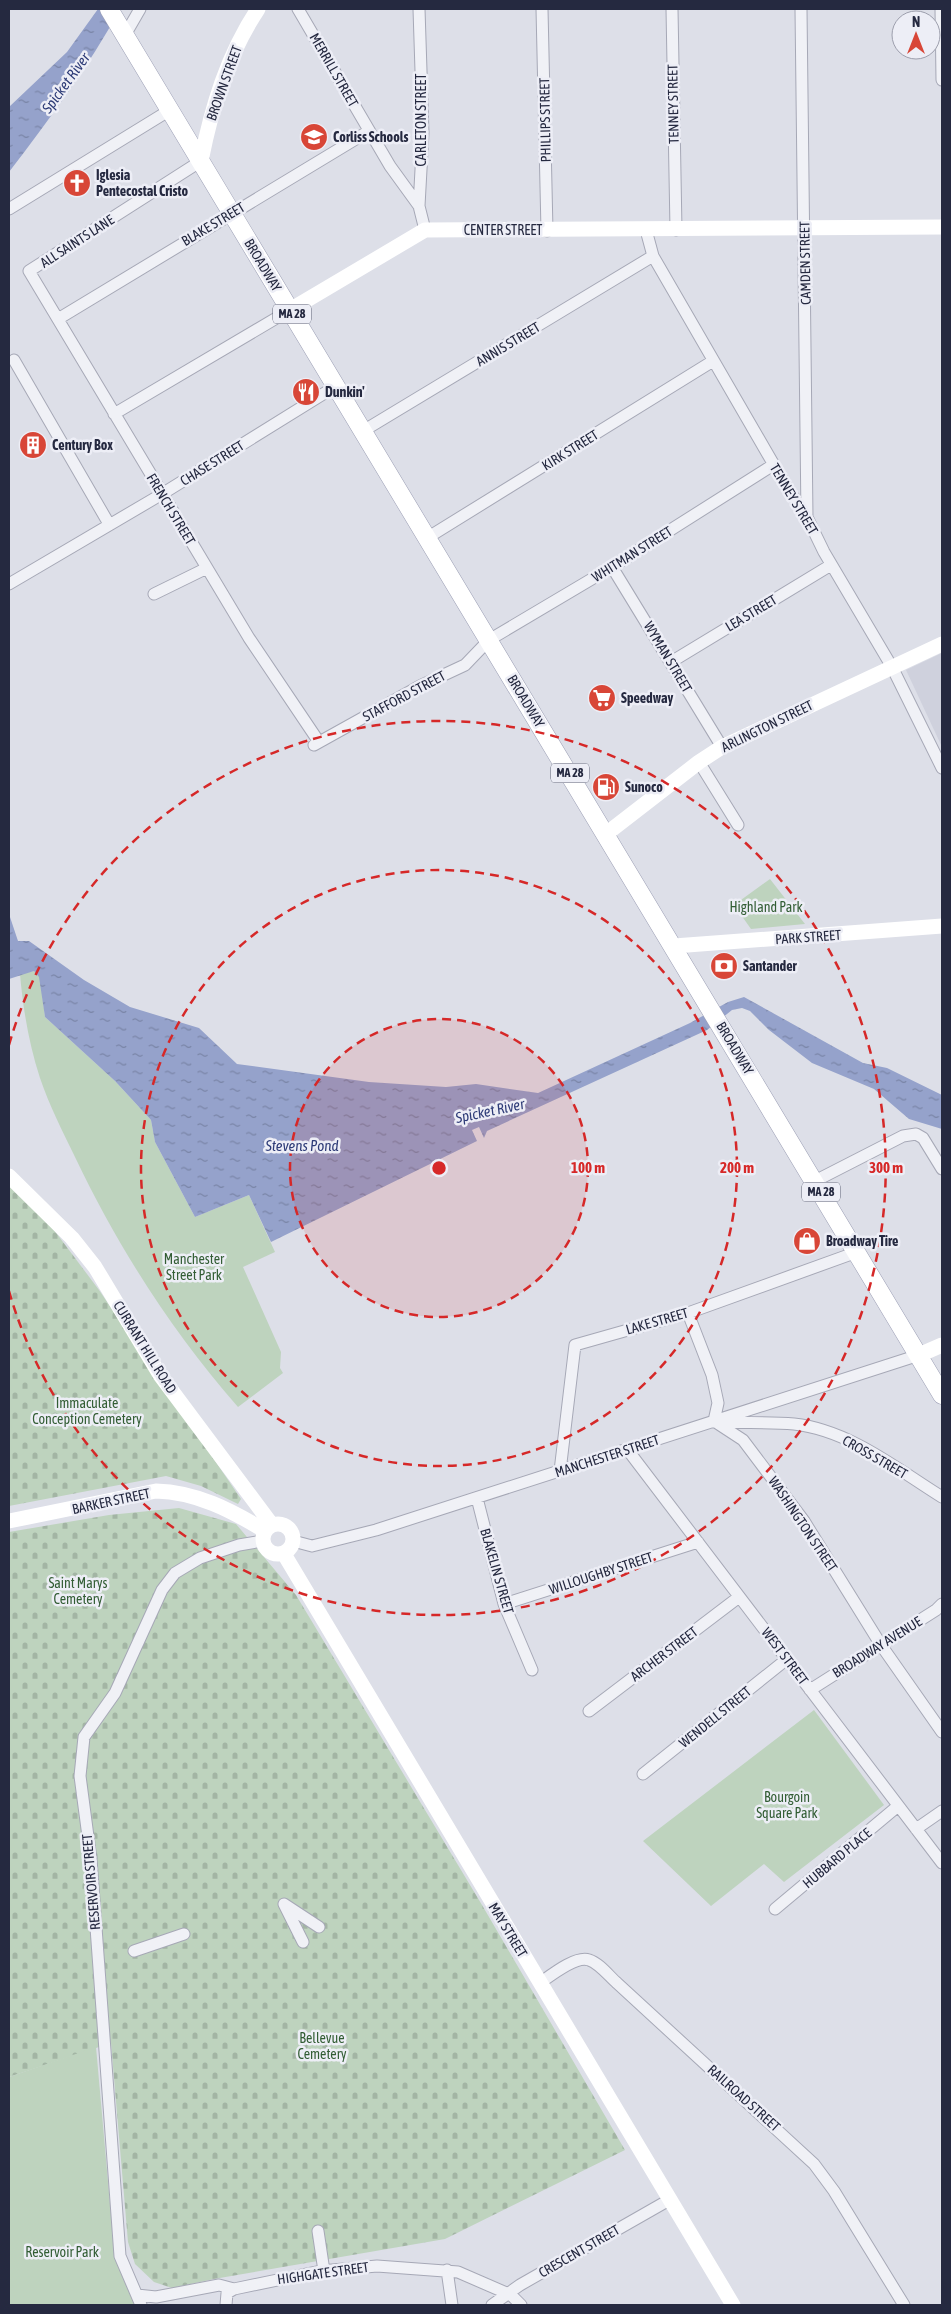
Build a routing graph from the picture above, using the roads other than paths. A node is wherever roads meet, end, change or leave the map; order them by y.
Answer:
1 (109, 9) edge
2 (140, 9) edge
3 (258, 9) edge
4 (298, 9) edge
5 (419, 9) edge
6 (542, 9) edge
7 (672, 9) edge
8 (801, 9) edge
9 (941, 9) edge
10 (123, 31) junction
11 (942, 80) edge
12 (170, 110) junction
13 (369, 131) junction
14 (201, 161) junction
15 (418, 206) junction
16 (9, 209) edge
17 (232, 213) junction
18 (942, 227) edge
19 (804, 229) junction
20 (425, 230) junction
21 (646, 230) junction
22 (676, 230) junction
23 (547, 231) junction
24 (653, 256) junction
25 (29, 271) joint
26 (290, 310) junction
27 (58, 319) junction
28 (14, 360) dead end
29 (713, 361) junction
30 (336, 386) junction
31 (114, 414) junction
32 (363, 431) junction
33 (773, 465) junction
34 (162, 494) junction
35 (807, 516) junction
36 (109, 524) junction
37 (427, 538) junction
38 (831, 565) junction
39 (612, 567) junction
40 (207, 568) junction
41 (9, 584) edge
42 (154, 594) dead end
43 (489, 640) junction
44 (942, 644) edge
45 (671, 662) junction
46 (892, 668) junction
47 (317, 744) joint
48 (722, 747) junction
49 (699, 762) junction
50 (942, 768) edge
51 (738, 825) dead end
52 (606, 834) junction
53 (942, 926) edge
54 (674, 946) junction
55 (942, 1169) edge
56 (9, 1176) edge
57 (815, 1181) junction
58 (857, 1252) junction
59 (688, 1313) junction
60 (942, 1345) edge
61 (919, 1355) junction
62 (942, 1395) edge
63 (714, 1421) junction
64 (627, 1450) junction
65 (560, 1471) junction
66 (942, 1497) edge
67 (477, 1498) junction
68 (9, 1521) edge
69 (267, 1532) junction
70 (698, 1542) junction
71 (289, 1547) junction
72 (739, 1597) junction
73 (504, 1604) junction
74 (942, 1604) edge
75 (881, 1645) junction
76 (787, 1659) junction
77 (532, 1670) dead end
78 (810, 1690) junction
79 (589, 1710) dead end
80 (942, 1732) edge
81 (643, 1774) dead end
82 (898, 1806) junction
83 (942, 1811) edge
84 (916, 1829) junction
85 (942, 1863) edge
86 (775, 1909) dead end
87 (319, 1927) dead end
88 (184, 1934) dead end
89 (303, 1942) dead end
90 (134, 1951) dead end
91 (540, 1983) junction
92 (669, 2200) junction
93 (318, 2231) dead end
94 (447, 2270) junction
95 (324, 2271) junction
96 (234, 2289) junction
97 (508, 2294) junction
98 (139, 2300) edge
99 (226, 2305) edge
100 (452, 2305) edge
101 (492, 2305) edge
102 (521, 2305) edge
103 (733, 2305) edge
104 (904, 2305) edge

1 - 10 main road, BROADWAY / MA 28
2 - 10 street
3 - 14 main road, BROWN STREET
4 - 13 street, MERRILL STREET
5 - 15 street, CARLETON STREET
6 - 23 street, PHILLIPS STREET
7 - 22 street, TENNEY STREET
8 - 19 street, CAMDEN STREET
9 - 11 street
10 - 12 main road, BROADWAY / MA 28
12 - 14 main road, BROADWAY / MA 28
12 - 16 street
13 - 15 street, MERRILL STREET
13 - 17 street, BLAKE STREET
14 - 17 main road, BROADWAY / MA 28
14 - 25 street, ALL SAINTS LANE
15 - 20 street, CARLETON STREET
17 - 26 main road, BROADWAY / MA 28
17 - 27 street, BLAKE STREET
18 - 19 main road, CENTER STREET
19 - 22 main road, CENTER STREET
19 - 35 street, CAMDEN STREET
20 - 23 main road, CENTER STREET
20 - 26 main road
21 - 22 main road, CENTER STREET
21 - 23 main road, CENTER STREET
21 - 24 street, TENNEY STREET
24 - 29 street, TENNEY STREET
24 - 32 street, ANNIS STREET
25 - 27 street, FRENCH STREET
26 - 30 main road, BROADWAY / MA 28
26 - 31 street
27 - 31 street, FRENCH STREET
28 - 36 street
29 - 33 street, TENNEY STREET
29 - 37 street, KIRK STREET
30 - 32 main road, BROADWAY / MA 28
30 - 34 street, CHASE STREET
31 - 34 street, FRENCH STREET
32 - 37 main road, BROADWAY / MA 28
33 - 35 street, TENNEY STREET
33 - 39 street, WHITMAN STREET
34 - 36 street, CHASE STREET
34 - 40 street, FRENCH STREET
35 - 38 street, TENNEY STREET
36 - 41 street, CHASE STREET
37 - 43 main road, BROADWAY / MA 28
38 - 45 street, LEA STREET
38 - 46 street, TENNEY STREET
39 - 43 street, WHITMAN STREET
39 - 45 street, WYMAN STREET
40 - 42 street
40 - 47 street, FRENCH STREET
43 - 47 street, STAFFORD STREET
43 - 52 main road, BROADWAY / MA 28
44 - 46 main road, ARLINGTON STREET
45 - 48 street, WYMAN STREET
46 - 48 main road, ARLINGTON STREET
46 - 50 street, TENNEY STREET
48 - 49 main road, ARLINGTON STREET
49 - 51 street
49 - 52 main road, ARLINGTON STREET
52 - 54 main road, BROADWAY / MA 28
53 - 54 main road, PARK STREET
54 - 57 main road, BROADWAY / MA 28
55 - 57 street
56 - 69 main road, CURRANT HILL ROAD
57 - 58 main road, BROADWAY / MA 28
58 - 59 street, LAKE STREET
58 - 61 main road, BROADWAY / MA 28
59 - 63 street
59 - 65 street, LAKE STREET
60 - 61 main road
61 - 62 main road, BROADWAY / MA 28
61 - 63 street, MANCHESTER STREET
63 - 64 street, MANCHESTER STREET
63 - 66 street, CROSS STREET
63 - 75 street, WASHINGTON STREET
64 - 65 street, MANCHESTER STREET
64 - 70 street, WEST STREET
65 - 67 street, MANCHESTER STREET
67 - 71 street, MANCHESTER STREET
67 - 73 street, BLAKELIN STREET
68 - 69 main road, BARKER STREET
69 - 71 main road
69 - 71 main road, MAY STREET
69 - 98 street, RESERVOIR STREET
70 - 72 street, WEST STREET
70 - 73 street, WILLOUGHBY STREET
71 - 91 main road, MAY STREET
72 - 76 street, WEST STREET
72 - 79 street, ARCHER STREET
73 - 77 street, BLAKELIN STREET
74 - 75 street, BROADWAY AVENUE
75 - 78 street, BROADWAY AVENUE
75 - 80 street, WASHINGTON STREET
76 - 78 street, WEST STREET
76 - 81 street, WENDELL STREET
78 - 82 street, WEST STREET
82 - 84 street, WEST STREET
82 - 86 street, HUBBARD PLACE
83 - 84 street
84 - 85 street, WEST STREET
87 - 89 street
88 - 90 street
91 - 92 main road, MAY STREET
91 - 104 street, RAILROAD STREET
92 - 97 street, CRESCENT STREET
92 - 103 main road, MAY STREET
93 - 95 street
94 - 95 street, HIGHGATE STREET
94 - 97 street, HIGHGATE STREET
94 - 100 street
95 - 96 street, HIGHGATE STREET
96 - 98 street, HIGHGATE STREET
96 - 99 street
97 - 101 street, CRESCENT STREET
97 - 102 street, HIGHGATE STREET

